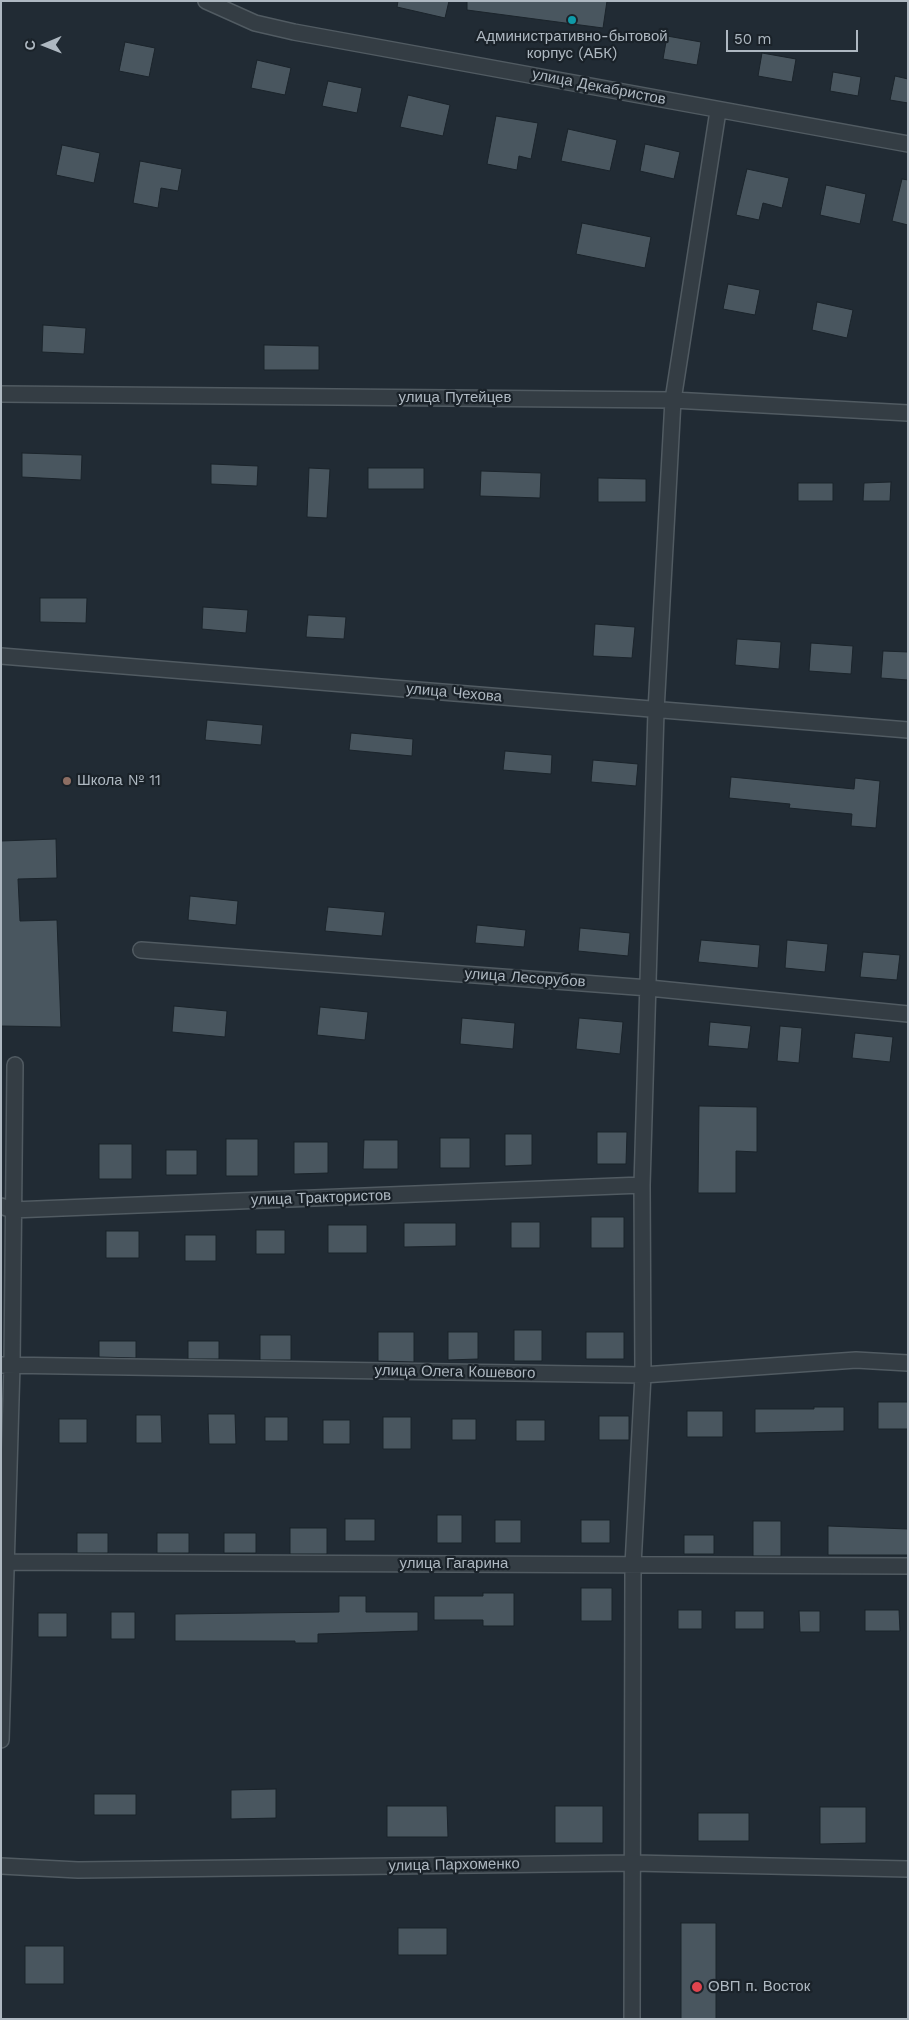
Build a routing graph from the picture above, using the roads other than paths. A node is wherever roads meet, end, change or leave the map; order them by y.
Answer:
1 (206, 1) edge
2 (718, 111) junction
3 (908, 144) edge
4 (1, 394) edge
5 (673, 400) junction
6 (908, 413) edge
7 (1, 656) edge
8 (656, 711) junction
9 (908, 730) edge
10 (141, 950) dead end
11 (649, 988) junction
12 (908, 1014) edge
13 (15, 1065) dead end
14 (642, 1185) junction
15 (7, 1208) edge
16 (908, 1363) edge
17 (6, 1365) edge
18 (643, 1375) junction
19 (4, 1562) edge
20 (633, 1565) junction
21 (908, 1566) edge
22 (1, 1740) edge
23 (633, 1863) junction
24 (1, 1866) edge
25 (908, 1869) edge
26 (632, 2019) edge

1 - 2 street, улица Декабристов
2 - 3 street, улица Декабристов
2 - 5 street
4 - 5 street, улица Путейцев
5 - 6 street, улица Путейцев
5 - 8 street
7 - 8 street, улица Чехова
8 - 9 street, улица Чехова
8 - 11 street
10 - 11 street, улица Лесорубов
11 - 12 street, улица Лесорубов
11 - 14 street
13 - 15 street
14 - 15 street, улица Трактористов
14 - 18 street
15 - 17 street
16 - 18 street, улица Олега Кошевого
17 - 18 street, улица Олега Кошевого
17 - 19 street
18 - 20 street
19 - 20 street, улица Гагарина
19 - 22 street
20 - 21 street, улица Гагарина
20 - 23 street
23 - 24 street, улица Пархоменко
23 - 25 street, улица Пархоменко
23 - 26 street

